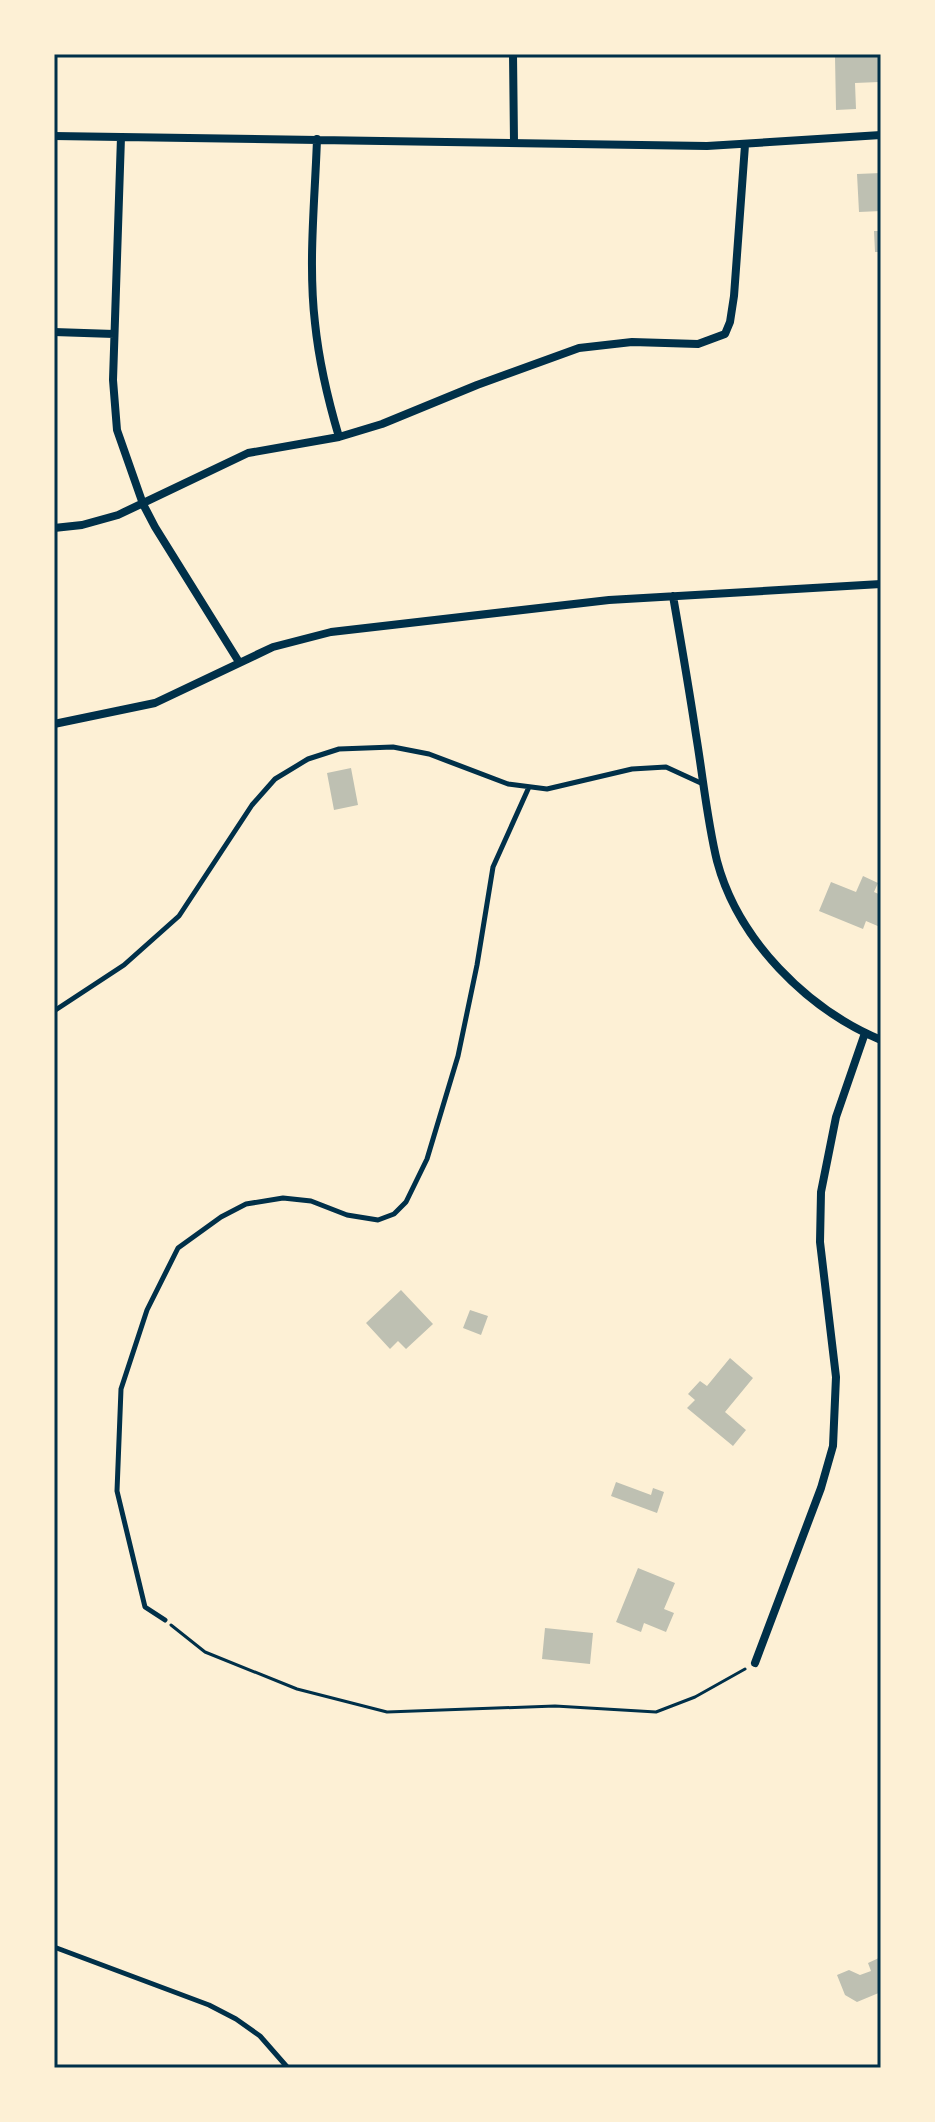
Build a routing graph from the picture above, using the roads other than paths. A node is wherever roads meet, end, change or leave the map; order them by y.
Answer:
1 (513, 54) edge
2 (881, 135) edge
3 (54, 136) edge
4 (121, 137) junction
5 (317, 139) junction
6 (514, 142) junction
7 (745, 145) junction
8 (54, 332) edge
9 (114, 334) junction
10 (339, 437) junction
11 (143, 504) junction
12 (54, 528) edge
13 (881, 584) edge
14 (673, 596) junction
15 (239, 662) junction
16 (54, 724) edge
17 (704, 784) junction
18 (529, 787) junction
19 (54, 1011) edge
20 (865, 1033) junction
21 (881, 1040) edge
22 (165, 1620) road end
23 (755, 1663) road end
24 (54, 1947) edge
25 (288, 2068) edge

1 - 6 street
2 - 7 street
3 - 4 street
4 - 5 street
4 - 9 street
5 - 6 street
5 - 10 street
6 - 7 street
7 - 10 street
8 - 9 street
9 - 11 street
10 - 11 street
11 - 12 street
11 - 15 street
13 - 14 street
14 - 15 street
14 - 17 street
15 - 16 street
17 - 18 lane
17 - 20 street
18 - 19 lane
18 - 22 lane
20 - 21 street
20 - 23 street
24 - 25 lane

